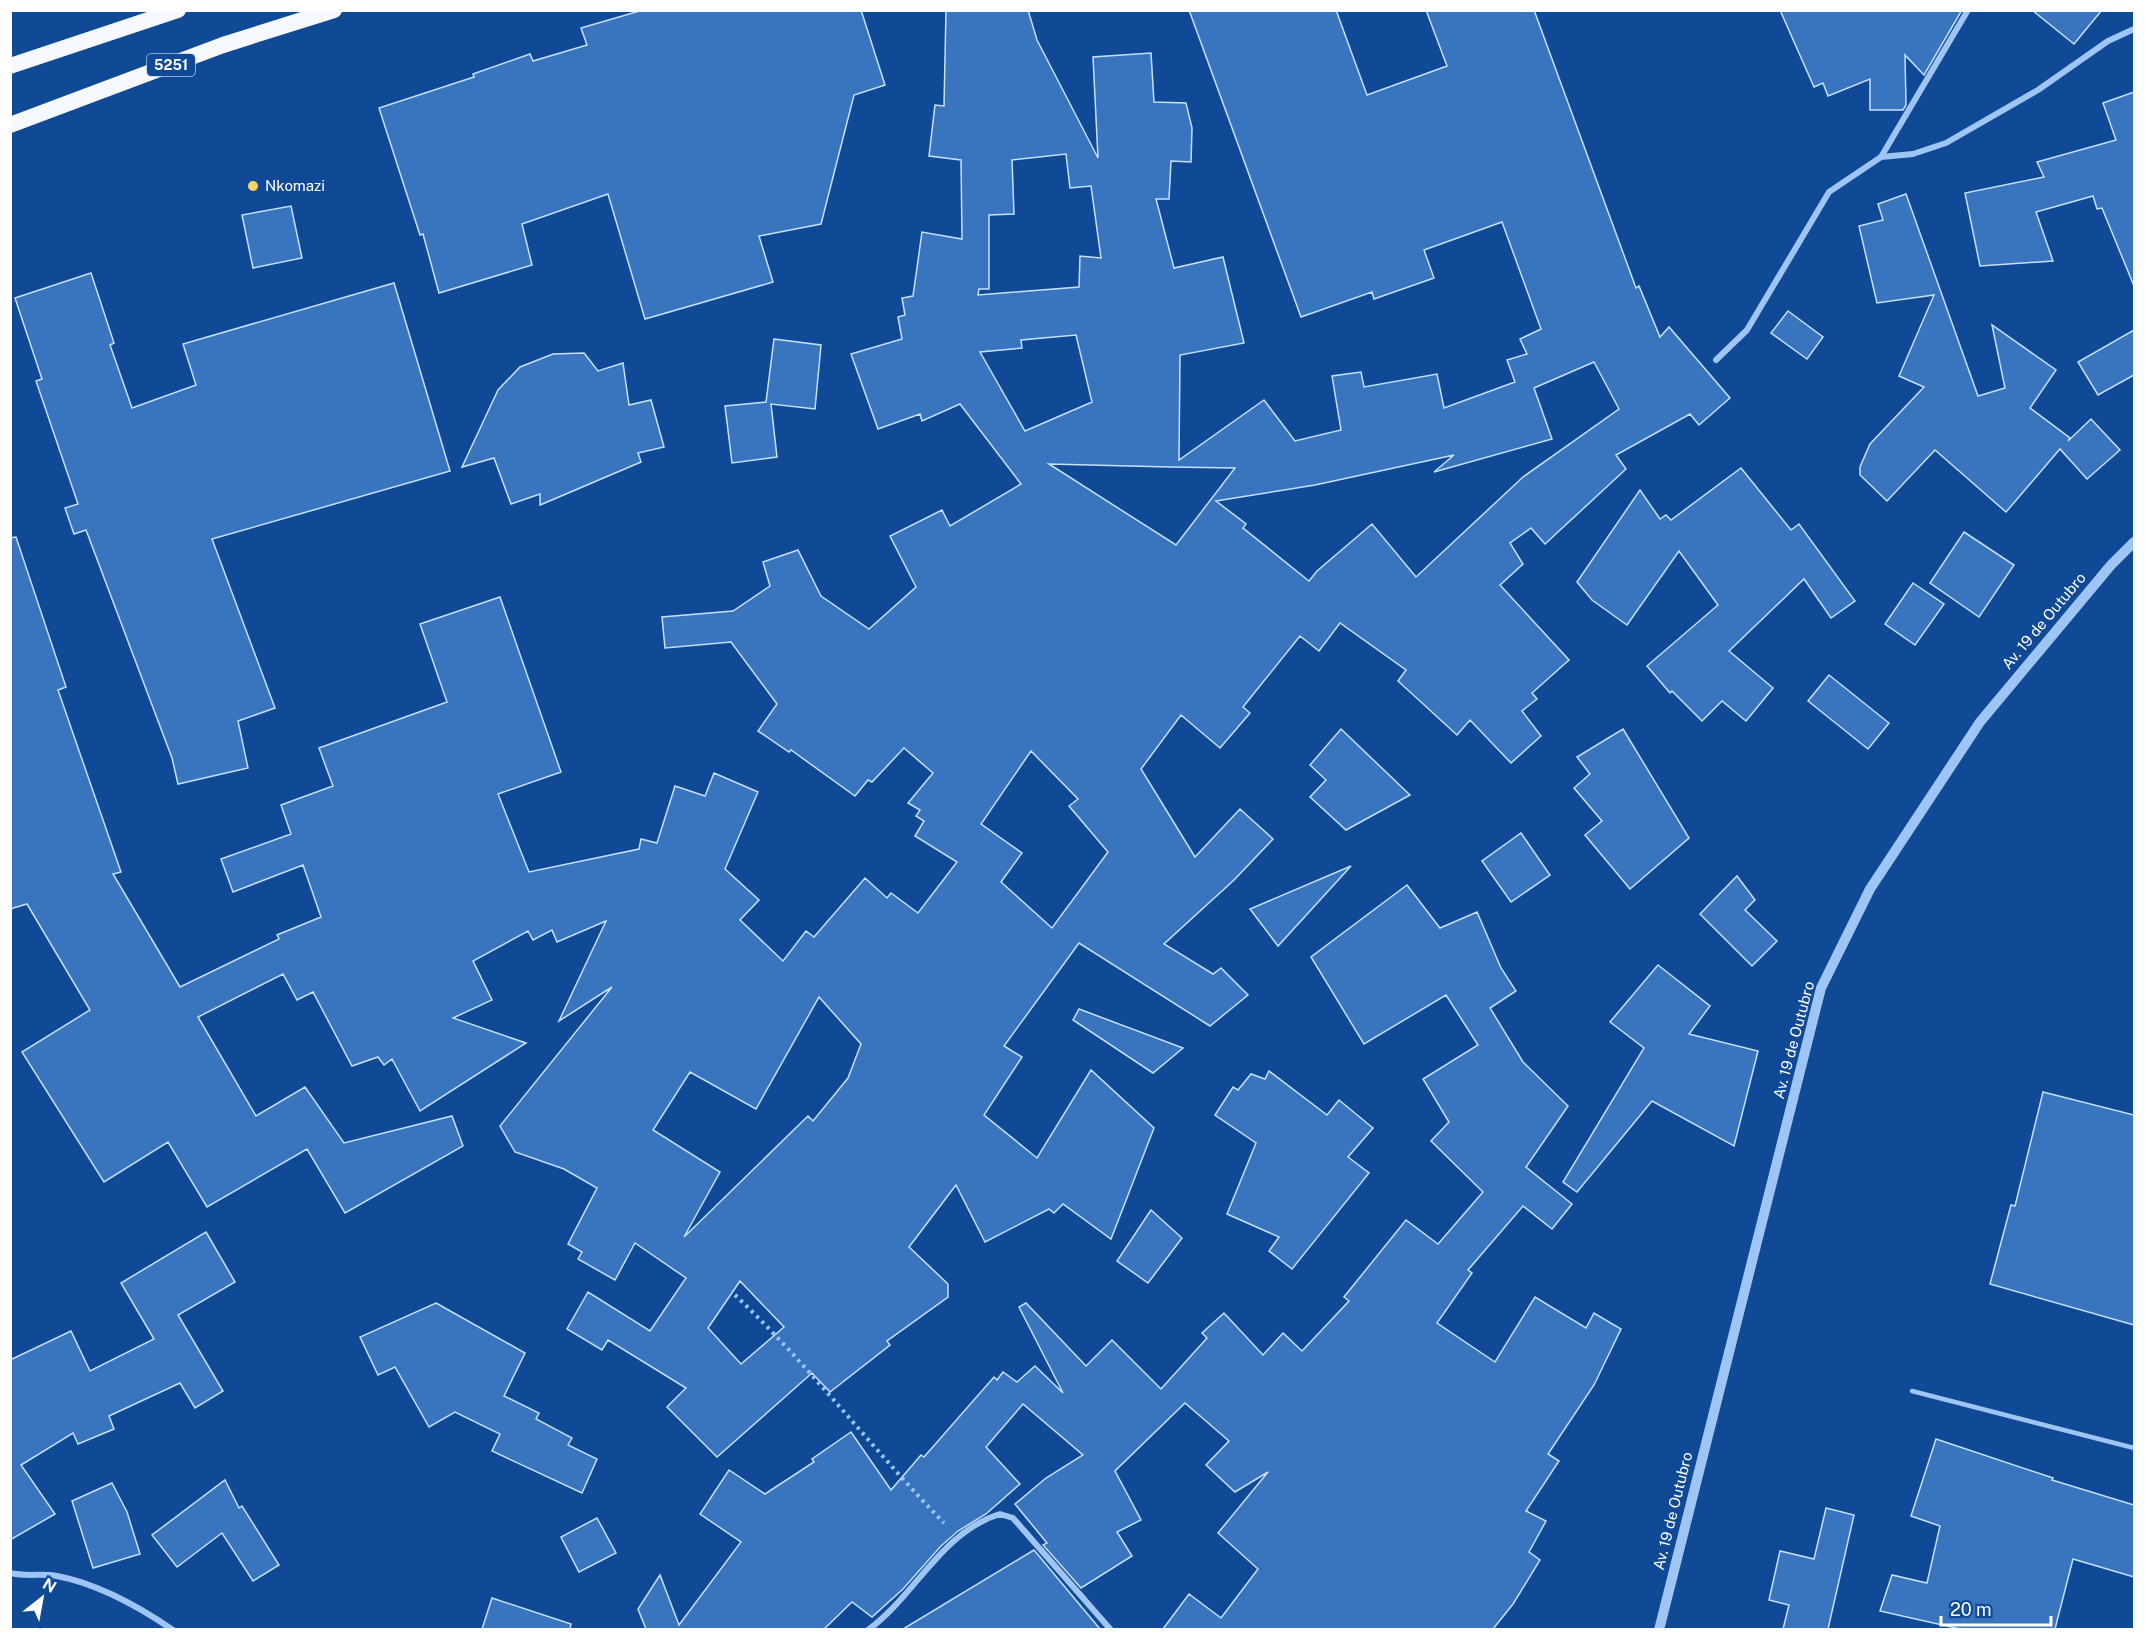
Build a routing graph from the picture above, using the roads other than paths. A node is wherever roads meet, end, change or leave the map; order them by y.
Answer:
1 (178, 10) edge
2 (334, 10) edge
3 (1968, 10) edge
4 (2134, 29) edge
5 (10, 66) edge
6 (10, 125) edge
7 (1881, 157) junction
8 (1716, 360) dead end
9 (2134, 542) edge
10 (1912, 1391) dead end
11 (2134, 1448) edge
12 (10, 1573) edge
13 (173, 1629) edge
14 (868, 1629) edge
15 (1111, 1629) edge
16 (1659, 1629) edge

1 - 5 highway
2 - 6 highway, 5251
3 - 7 street
4 - 7 street
7 - 8 street
9 - 16 street, Av. 19 de Outubro
10 - 11 lane
12 - 13 street
14 - 15 street

